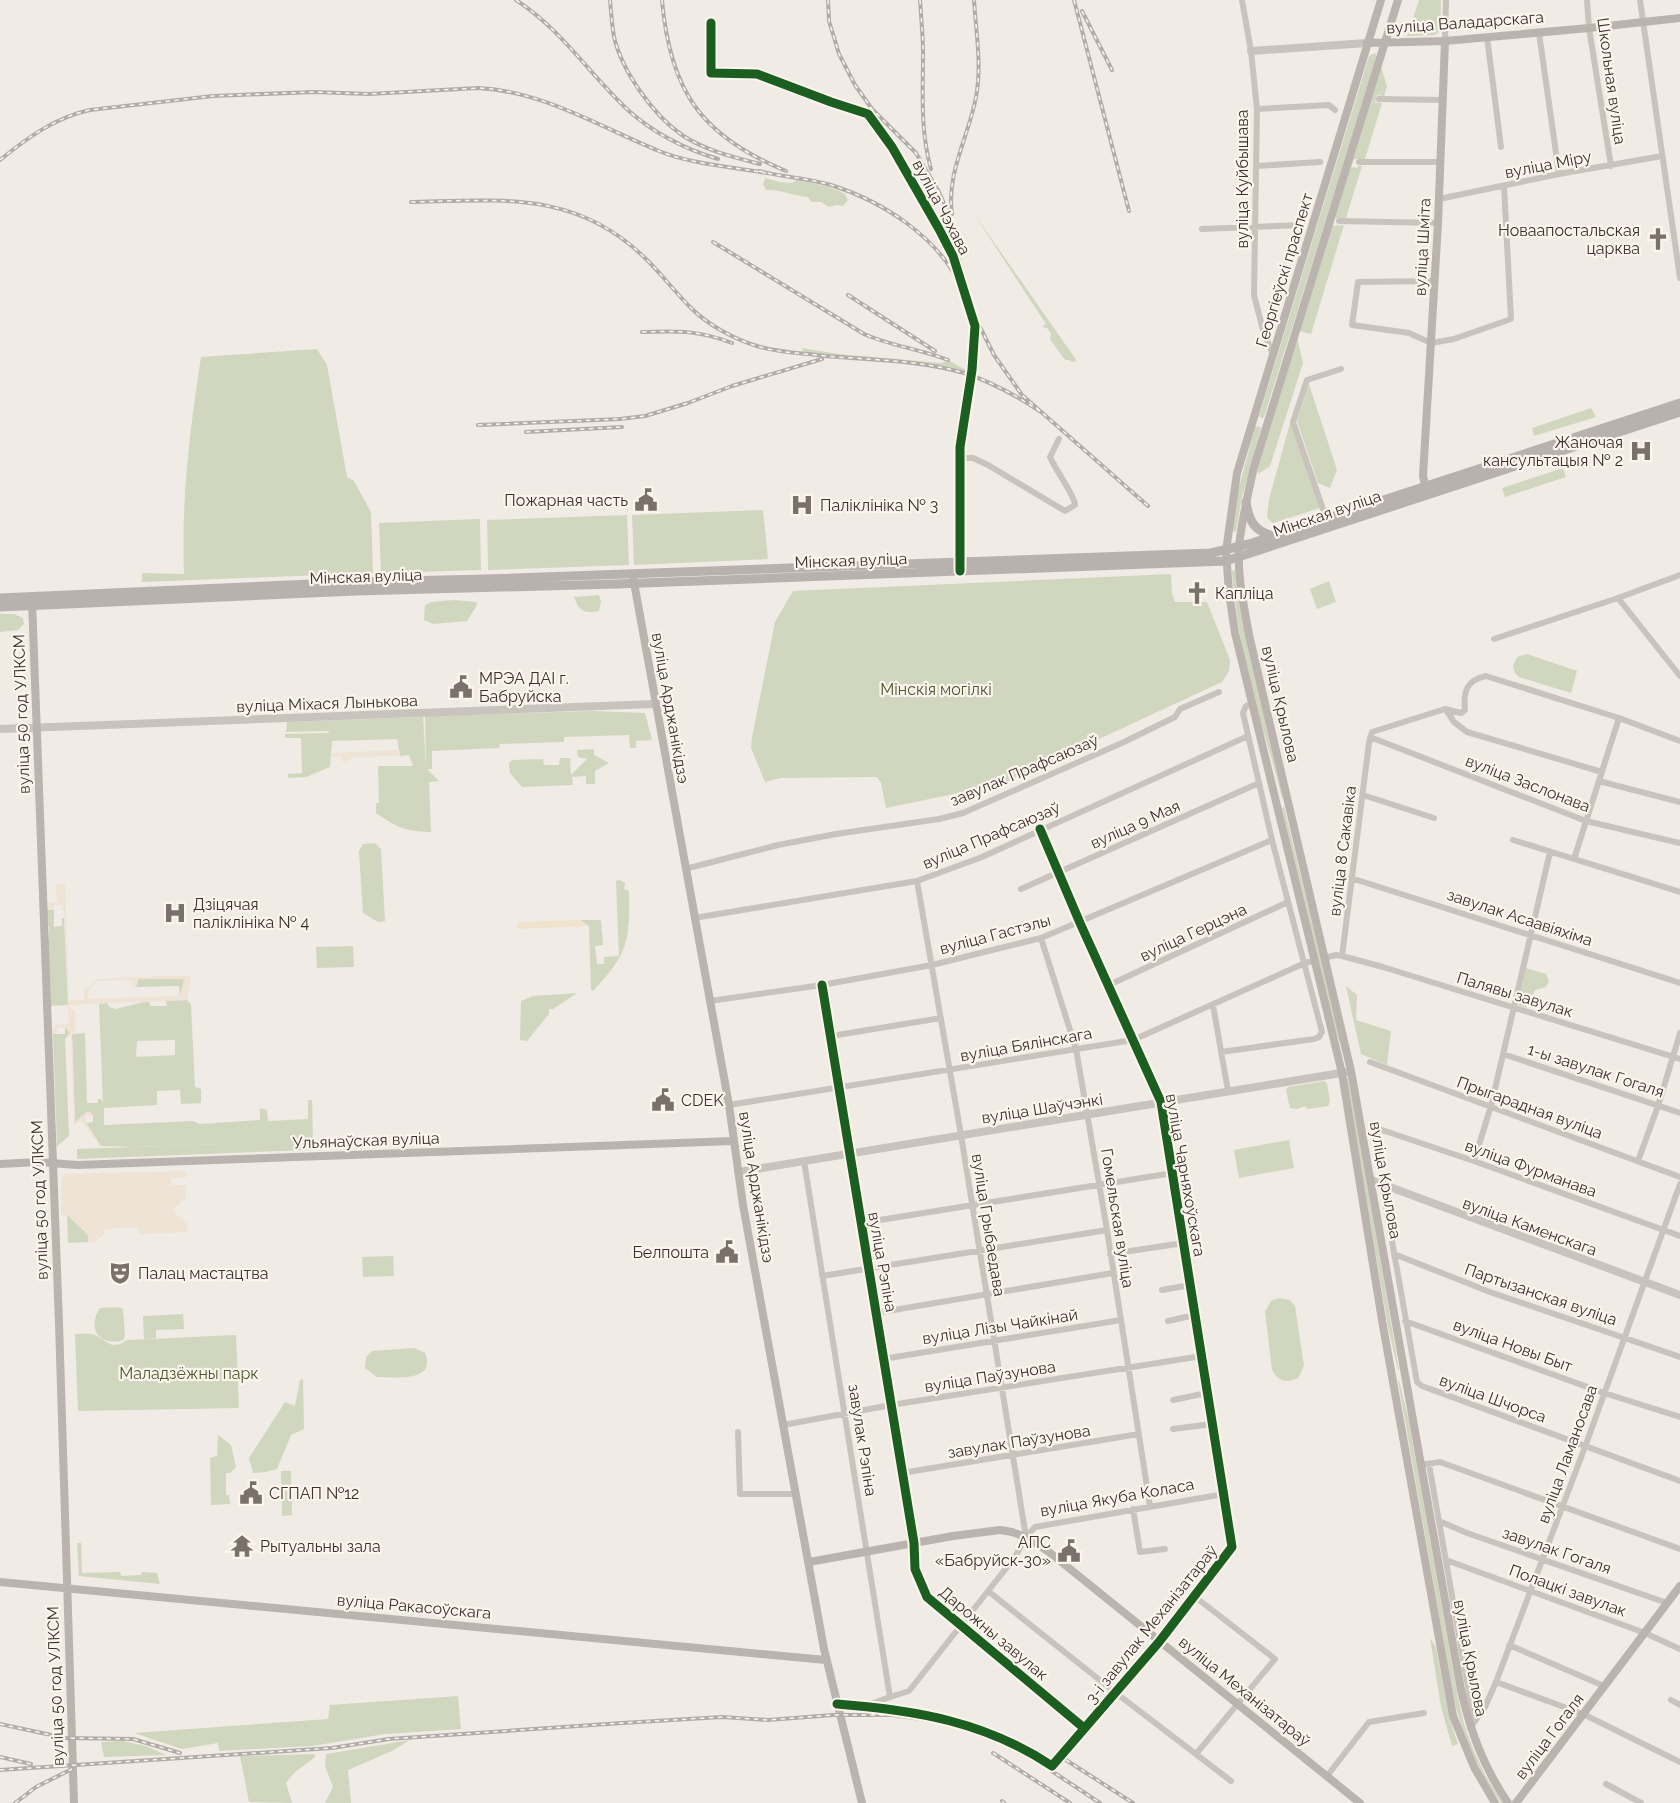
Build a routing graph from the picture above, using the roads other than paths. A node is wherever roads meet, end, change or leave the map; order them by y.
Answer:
1 (1242, 0) edge
2 (1381, 0) edge
3 (1398, 0) edge
4 (1446, 0) edge
5 (1587, 0) edge
6 (1640, 0) edge
7 (1680, 18) edge
8 (1642, 22) junction
9 (711, 23) dead end
10 (1589, 28) junction
11 (1539, 33) junction
12 (1487, 38) junction
13 (1445, 41) junction
14 (1386, 42) junction
15 (1367, 43) junction
16 (1251, 51) junction
17 (1379, 99) dead end
18 (1443, 100) junction
19 (1257, 109) junction
20 (1335, 110) dead end
21 (1501, 147) dead end
22 (1662, 156) junction
23 (1320, 162) dead end
24 (1359, 162) dead end
25 (1441, 162) junction
26 (1256, 166) junction
27 (1611, 166) junction
28 (1559, 174) junction
29 (1504, 186) junction
30 (1440, 199) junction
31 (1340, 221) dead end
32 (1438, 223) junction
33 (1302, 225) dead end
34 (1255, 226) junction
35 (1202, 229) dead end
36 (1680, 278) edge
37 (1434, 281) junction
38 (1431, 343) junction
39 (1273, 356) junction
40 (1341, 369) dead end
41 (1680, 403) edge
42 (1680, 412) edge
43 (1253, 420) junction
44 (1266, 424) junction
45 (1059, 439) dead end
46 (960, 458) junction
47 (1426, 490) junction
48 (1246, 502) junction
49 (1326, 518) junction
50 (1273, 536) junction
51 (1239, 552) junction
52 (1226, 556) junction
53 (960, 566) junction
54 (1680, 575) edge
55 (633, 579) junction
56 (0, 598) edge
57 (1618, 598) junction
58 (32, 601) junction
59 (0, 607) edge
60 (1494, 639) dead end
61 (1680, 676) edge
62 (1219, 692) dead end
63 (1252, 703) junction
64 (655, 704) junction
65 (1445, 709) junction
66 (1619, 718) junction
67 (37, 727) junction
68 (0, 729) edge
69 (1371, 735) junction
70 (1248, 736) junction
71 (1680, 741) edge
72 (1602, 772) junction
73 (1599, 781) junction
74 (1259, 783) junction
75 (1363, 795) junction
76 (1288, 801) junction
77 (1680, 802) edge
78 (1277, 804) junction
79 (1434, 818) dead end
80 (1586, 821) junction
81 (1040, 830) junction
82 (1272, 840) junction
83 (1513, 840) dead end
84 (1680, 843) edge
85 (1550, 852) junction
86 (1574, 859) junction
87 (685, 869) junction
88 (1059, 873) junction
89 (1351, 878) junction
90 (917, 881) junction
91 (1021, 889) dead end
92 (1680, 892) edge
93 (1288, 902) junction
94 (694, 918) junction
95 (1080, 923) junction
96 (1530, 934) junction
97 (1041, 938) junction
98 (1342, 956) junction
99 (1324, 958) junction
100 (1309, 962) junction
101 (932, 965) junction
102 (1680, 983) edge
103 (822, 985) junction
104 (1109, 986) junction
105 (710, 1001) junction
106 (1213, 1005) junction
107 (1514, 1008) junction
108 (941, 1018) junction
109 (1680, 1033) edge
110 (831, 1036) junction
111 (1133, 1040) junction
112 (1076, 1049) junction
113 (1221, 1052) junction
114 (1503, 1054) junction
115 (1672, 1057) junction
116 (1680, 1059) edge
117 (1370, 1062) dead end
118 (948, 1071) junction
119 (1351, 1071) junction
120 (1342, 1073) junction
121 (840, 1089) junction
122 (1228, 1091) junction
123 (1161, 1102) junction
124 (729, 1105) junction
125 (1491, 1106) junction
126 (1658, 1106) junction
127 (1680, 1113) edge
128 (1088, 1114) junction
129 (1372, 1127) dead end
130 (961, 1135) junction
131 (733, 1141) junction
132 (850, 1154) junction
133 (804, 1161) junction
134 (1474, 1161) junction
135 (1638, 1161) junction
136 (0, 1164) edge
137 (53, 1164) junction
138 (738, 1172) junction
139 (1173, 1173) junction
140 (1680, 1177) edge
141 (1371, 1180) junction
142 (1680, 1184) edge
143 (1099, 1185) junction
144 (1382, 1185) junction
145 (972, 1205) junction
146 (861, 1223) junction
147 (1107, 1230) junction
148 (1664, 1230) junction
149 (1680, 1236) edge
150 (1184, 1242) junction
151 (979, 1250) junction
152 (1110, 1254) junction
153 (1395, 1258) junction
154 (868, 1268) junction
155 (1113, 1273) junction
156 (1387, 1275) junction
157 (822, 1276) junction
158 (1645, 1282) junction
159 (1190, 1285) junction
160 (1162, 1290) dead end
161 (986, 1294) junction
162 (1680, 1295) edge
163 (876, 1313) junction
164 (1195, 1315) junction
165 (1121, 1320) junction
166 (1168, 1321) dead end
167 (1405, 1321) junction
168 (1624, 1337) junction
169 (994, 1342) junction
170 (1202, 1356) junction
171 (1680, 1357) edge
172 (883, 1359) junction
173 (1129, 1367) junction
174 (1404, 1375) junction
175 (1393, 1376) junction
176 (1001, 1388) junction
177 (1207, 1393) junction
178 (1604, 1393) junction
179 (1173, 1400) dead end
180 (891, 1405) junction
181 (845, 1413) junction
182 (1680, 1417) edge
183 (1212, 1424) junction
184 (783, 1425) junction
185 (1173, 1429) dead end
186 (738, 1432) dead end
187 (1139, 1434) junction
188 (1585, 1447) junction
189 (1014, 1455) junction
190 (1425, 1464) junction
191 (902, 1473) junction
192 (1680, 1481) edge
193 (796, 1494) junction
194 (1224, 1494) junction
195 (1563, 1505) junction
196 (1150, 1506) junction
197 (1133, 1509) junction
198 (1439, 1521) junction
199 (1026, 1537) junction
200 (914, 1543) junction
201 (1232, 1547) joint
202 (1165, 1548) dead end
203 (1680, 1549) edge
204 (868, 1552) junction
205 (1446, 1560) junction
206 (1542, 1560) junction
207 (808, 1562) junction
208 (0, 1582) edge
209 (1680, 1586) edge
210 (66, 1588) junction
211 (1530, 1590) junction
212 (988, 1591) junction
213 (1194, 1596) junction
214 (1668, 1603) junction
215 (959, 1626) junction
216 (1645, 1633) junction
217 (1159, 1642) junction
218 (1509, 1646) junction
219 (1680, 1649) edge
220 (826, 1660) junction
221 (1496, 1682) junction
222 (1604, 1686) junction
223 (1116, 1693) junction
224 (891, 1697) junction
225 (1671, 1700) dead end
226 (837, 1704) junction
227 (1238, 1704) junction
228 (1680, 1705) edge
229 (865, 1706) junction
230 (1424, 1713) dead end
231 (1583, 1714) junction
232 (1475, 1720) junction
233 (1084, 1728) junction
234 (1470, 1728) junction
235 (1196, 1754) junction
236 (1680, 1762) edge
237 (1052, 1766) joint
238 (1327, 1776) junction
239 (1231, 1781) dead end
240 (1606, 1784) dead end
241 (74, 1803) edge
242 (862, 1803) edge
243 (1360, 1803) edge
244 (1496, 1803) edge
245 (1508, 1803) edge
246 (1516, 1803) edge
247 (1641, 1803) edge

1 - 16 street, вуліца Куйбышава
2 - 15 main road, Георгіеўскі праспект
3 - 14 main road, Георгіеўскі праспект
4 - 13 street, вуліца Шміта
5 - 10 street, Школьная вуліца
6 - 8 street
7 - 8 main road, вуліца Валадарскага
8 - 10 main road, вуліца Валадарскага
8 - 22 street
9 - 46 street, вуліца Чэхава
10 - 11 main road, вуліца Валадарскага
10 - 27 street, Школьная вуліца
11 - 12 main road, вуліца Валадарскага
11 - 28 street
12 - 13 main road, вуліца Валадарскага
12 - 21 street
13 - 14 main road, вуліца Валадарскага
13 - 18 main road, вуліца Шміта
14 - 15 main road, вуліца Валадарскага
14 - 44 main road, Георгіеўскі праспект
15 - 16 street, вуліца Валадарскага
15 - 39 main road, Георгіеўскі праспект
16 - 19 street, вуліца Куйбышава
17 - 18 street
18 - 25 main road, вуліца Шміта
19 - 20 street
19 - 26 street, вуліца Куйбышава
22 - 27 street, вуліца Міру
22 - 36 street
23 - 26 street
24 - 25 street
25 - 30 main road, вуліца Шміта
26 - 34 street, вуліца Куйбышава
27 - 28 street, вуліца Міру
28 - 29 street, вуліца Міру
29 - 30 street, вуліца Міру
29 - 38 street
30 - 32 main road, вуліца Шміта
31 - 32 street
32 - 37 main road, вуліца Шміта
33 - 34 street
34 - 35 street
34 - 39 street, вуліца Куйбышава
37 - 38 main road, вуліца Шміта
37 - 38 street
38 - 47 main road, вуліца Шміта
39 - 43 main road, Георгіеўскі праспект
40 - 49 street
41 - 47 main road, Мінская вуліца
42 - 47 main road, Мінская вуліца
43 - 44 main road
43 - 52 main road, Георгіеўскі праспект
44 - 48 main road, Георгіеўскі праспект
45 - 46 street
46 - 53 street, вуліца Чэхава
47 - 49 main road, Мінская вуліца
47 - 51 main road, Мінская вуліца
48 - 50 main road
48 - 51 main road, Георгіеўскі праспект
49 - 50 main road, Мінская вуліца
50 - 51 main road, Мінская вуліца
51 - 52 main road, Мінская вуліца
51 - 76 main road, вуліца Крылова
52 - 53 main road, Мінская вуліца
52 - 63 main road, вуліца Крылова
53 - 55 main road, Мінская вуліца
54 - 57 street
55 - 58 main road, Мінская вуліца
55 - 64 main road, вуліца Арджанікідзэ
56 - 58 main road, Мінская вуліца
57 - 60 street
57 - 61 street
58 - 59 main road, Мінская вуліца
58 - 67 main road, вуліца 50 год УЛКСМ
62 - 87 street, завулак Прафсаюзаў
63 - 70 street
63 - 78 main road, вуліца Крылова
64 - 67 street, вуліца Міхася Лынькова
64 - 87 main road, вуліца Арджанікідзэ
65 - 66 street
65 - 69 street
65 - 72 street
66 - 71 street
66 - 72 street
67 - 68 street, вуліца Міхася Лынькова
67 - 137 main road, вуліца 50 год УЛКСМ
69 - 75 street, вуліца 8 Сакавіка
69 - 80 street, вуліца Заслонава
70 - 74 street
70 - 81 street, вуліца Прафсаюзаў
72 - 73 street
73 - 77 street
73 - 80 street
74 - 82 street
74 - 88 street, вуліца 9 Мая
75 - 79 street
75 - 89 street, вуліца 8 Сакавіка
76 - 78 main road
76 - 99 main road, вуліца Крылова
78 - 100 main road, вуліца Крылова
80 - 84 street, вуліца Заслонава
80 - 86 street
81 - 88 street, вуліца Чарняхоўскага
81 - 90 street, вуліца Прафсаюзаў
82 - 93 street
82 - 95 street, вуліца Гастэлы
83 - 85 street
85 - 86 street
85 - 96 street
86 - 92 street
87 - 94 main road, вуліца Арджанікідзэ
88 - 91 street, вуліца 9 Мая
88 - 95 street, вуліца Чарняхоўскага
89 - 96 street, завулак Асаавіяхіма
89 - 98 street, вуліца 8 Сакавіка
90 - 94 street, вуліца Прафсаюзаў
90 - 101 street, вуліца Грыбаедава
93 - 100 street
93 - 104 street, вуліца Герцэна
94 - 105 main road, вуліца Арджанікідзэ
95 - 97 street, вуліца Гастэлы
95 - 104 street, вуліца Чарняхоўскага
96 - 102 street, завулак Асаавіяхіма
96 - 107 street
97 - 101 street, вуліца Гастэлы
97 - 112 street, Гомельская вуліца
98 - 99 street
98 - 107 street, Палявы завулак
99 - 119 main road, вуліца Крылова
100 - 106 street, вуліца Бялінскага
100 - 113 street
100 - 120 main road, вуліца Крылова
101 - 103 street, вуліца Гастэлы
101 - 108 street, вуліца Грыбаедава
103 - 105 street, вуліца Гастэлы
103 - 110 street, вуліца Рэпіна
104 - 111 street, вуліца Чарняхоўскага
105 - 124 main road, вуліца Арджанікідзэ
106 - 111 street, вуліца Бялінскага
106 - 113 street
107 - 114 street
107 - 115 street, Палявы завулак
108 - 110 street
108 - 118 street, вуліца Грыбаедава
109 - 115 street
110 - 121 street, вуліца Рэпіна
111 - 112 street, вуліца Бялінскага
111 - 123 street, вуліца Чарняхоўскага
112 - 118 street, вуліца Бялінскага
112 - 128 street, Гомельская вуліца
113 - 122 street
114 - 125 street
114 - 126 street, 1-ы завулак Гогаля
115 - 116 street, Палявы завулак
115 - 126 street
117 - 125 street, Прыгарадная вуліца
118 - 121 street, вуліца Бялінскага
118 - 130 street, вуліца Грыбаедава
119 - 120 street, вуліца Шаўчэнкі
119 - 141 main road, вуліца Крылова
120 - 122 street, вуліца Шаўчэнкі
120 - 175 main road, вуліца Крылова
121 - 124 street, вуліца Бялінскага
121 - 132 street, вуліца Рэпіна
122 - 123 street, вуліца Шаўчэнкі
123 - 128 street, вуліца Шаўчэнкі
123 - 139 street, вуліца Чарняхоўскага
124 - 131 main road, вуліца Арджанікідзэ
125 - 134 street
125 - 135 street, Прыгарадная вуліца
126 - 127 street, 1-ы завулак Гогаля
126 - 135 street
128 - 130 street, вуліца Шаўчэнкі
128 - 143 street, Гомельская вуліца
129 - 134 street, вуліца Фурманава
130 - 132 street, вуліца Шаўчэнкі
130 - 145 street, вуліца Грыбаедава
131 - 137 main road, Ульянаўская вуліца
131 - 138 main road, вуліца Арджанікідзэ
132 - 133 street, вуліца Шаўчэнкі
132 - 146 street, вуліца Рэпіна
133 - 138 street, вуліца Шаўчэнкі
133 - 157 street, завулак Рэпіна
134 - 148 street, вуліца Фурманава
135 - 140 street, Прыгарадная вуліца
136 - 137 main road, Ульянаўская вуліца
137 - 210 main road, вуліца 50 год УЛКСМ
138 - 184 main road, вуліца Арджанікідзэ
139 - 143 street
139 - 150 street, вуліца Чарняхоўскага
141 - 144 street, вуліца Каменскага
141 - 156 main road, вуліца Крылова
142 - 148 street, вуліца Ламаносава
143 - 145 street
143 - 147 street, Гомельская вуліца
144 - 153 street, вуліца Шчорса
144 - 158 street, вуліца Каменскага
145 - 146 street
145 - 151 street, вуліца Грыбаедава
146 - 154 street, вуліца Рэпіна
147 - 151 street
147 - 152 street, Гомельская вуліца
148 - 149 street, вуліца Фурманава
148 - 158 street, вуліца Ламаносава
150 - 152 street
150 - 159 street, вуліца Чарняхоўскага
151 - 154 street
151 - 161 street, вуліца Грыбаедава
152 - 155 street, Гомельская вуліца
153 - 156 street
153 - 167 street, вуліца Шчорса
153 - 168 street, Партызанская вуліца
154 - 157 street
154 - 163 street, вуліца Рэпіна
155 - 161 street
155 - 165 street, Гомельская вуліца
156 - 174 main road, вуліца Крылова
157 - 181 street, завулак Рэпіна
158 - 162 street, вуліца Каменскага
158 - 168 street, вуліца Ламаносава
159 - 160 street
159 - 164 street, вуліца Чарняхоўскага
161 - 163 street
161 - 169 street, вуліца Грыбаедава
163 - 172 street, вуліца Рэпіна
164 - 166 street
164 - 170 street, вуліца Чарняхоўскага
165 - 169 street, вуліца Лізы Чайкінай
165 - 173 street, Гомельская вуліца
167 - 178 street, вуліца Новы Быт
167 - 188 street, вуліца Шчорса
168 - 171 street, Партызанская вуліца
168 - 178 street, вуліца Ламаносава
169 - 172 street, вуліца Лізы Чайкінай
169 - 176 street, вуліца Грыбаедава
170 - 173 street, вуліца Паўзунова
170 - 177 street, вуліца Чарняхоўскага
172 - 180 street, вуліца Рэпіна
173 - 176 street, вуліца Паўзунова
173 - 187 street, Гомельская вуліца
174 - 175 main road
174 - 190 main road, вуліца Крылова
175 - 244 main road, вуліца Крылова
176 - 180 street, вуліца Паўзунова
176 - 189 street, вуліца Грыбаедава
177 - 179 street
177 - 183 street, вуліца Чарняхоўскага
178 - 182 street, вуліца Новы Быт
178 - 188 street, вуліца Ламаносава
180 - 181 street, вуліца Паўзунова
180 - 191 street, вуліца Рэпіна
181 - 184 street, вуліца Паўзунова
181 - 204 street, завулак Рэпіна
183 - 185 street
183 - 194 street, вуліца Чарняхоўскага
184 - 193 main road, вуліца Арджанікідзэ
186 - 193 street
187 - 189 street, завулак Паўзунова
187 - 196 street, Гомельская вуліца
188 - 192 street, вуліца Шчорса
188 - 195 street, вуліца Ламаносава
189 - 191 street, завулак Паўзунова
189 - 199 street, вуліца Грыбаедава
190 - 195 street
190 - 198 street
190 - 234 main road, вуліца Крылова
191 - 200 street, вуліца Рэпіна
193 - 207 main road, вуліца Арджанікідзэ
194 - 196 street, вуліца Якуба Коласа
194 - 201 street, вуліца Чарняхоўскага
195 - 203 street
195 - 206 street, вуліца Ламаносава
196 - 197 street, вуліца Якуба Коласа
197 - 199 street, вуліца Якуба Коласа
197 - 202 street
198 - 205 street
198 - 206 street, завулак Гогаля
199 - 200 main road, вуліца Якуба Коласа
199 - 212 street
199 - 217 main road, вуліца Механізатараў
200 - 204 main road, вуліца Якуба Коласа
200 - 215 street, Дарожны завулак
201 - 213 street, 3-і завулак Механізатараў
204 - 207 main road, вуліца Якуба Коласа
204 - 224 street, завулак Рэпіна
205 - 211 street, Полацкі завулак
205 - 232 street
206 - 211 street, вуліца Ламаносава
206 - 214 street, завулак Гогаля
207 - 220 main road, вуліца Арджанікідзэ
208 - 210 main road, вуліца Ракасоўскага
209 - 214 main road, вуліца Гогаля
210 - 220 main road, вуліца Ракасоўскага
210 - 241 main road, вуліца 50 год УЛКСМ
211 - 216 street, Полацкі завулак
211 - 218 street, вуліца Ламаносава
212 - 215 street
212 - 223 street
213 - 217 street, 3-і завулак Механізатараў
213 - 227 street
214 - 216 main road, вуліца Гогаля
215 - 224 street
215 - 233 street, Дарожны завулак
216 - 219 street, Полацкі завулак
216 - 222 main road, вуліца Гогаля
217 - 223 street, 3-і завулак Механізатараў
217 - 227 main road, вуліца Механізатараў
218 - 221 street, вуліца Ламаносава
218 - 222 street, вуліца Гогаля
220 - 226 main road, вуліца Арджанікідзэ
221 - 231 street
221 - 232 street, вуліца Ламаносава
222 - 231 main road, вуліца Гогаля
223 - 233 street, 3-і завулак Механізатараў
223 - 235 street
224 - 229 street
225 - 228 street
226 - 229 street, 3-і завулак Механізатараў
226 - 242 main road, вуліца Арджанікідзэ
227 - 235 street
227 - 238 main road, вуліца Механізатараў
229 - 237 street, 3-і завулак Механізатараў
230 - 238 street
231 - 236 street
231 - 246 main road, вуліца Гогаля
232 - 234 street, вуліца Ламаносава
233 - 237 street, 3-і завулак Механізатараў
234 - 245 main road, вуліца Крылова
235 - 239 street
238 - 243 main road, вуліца Механізатараў
240 - 247 street

